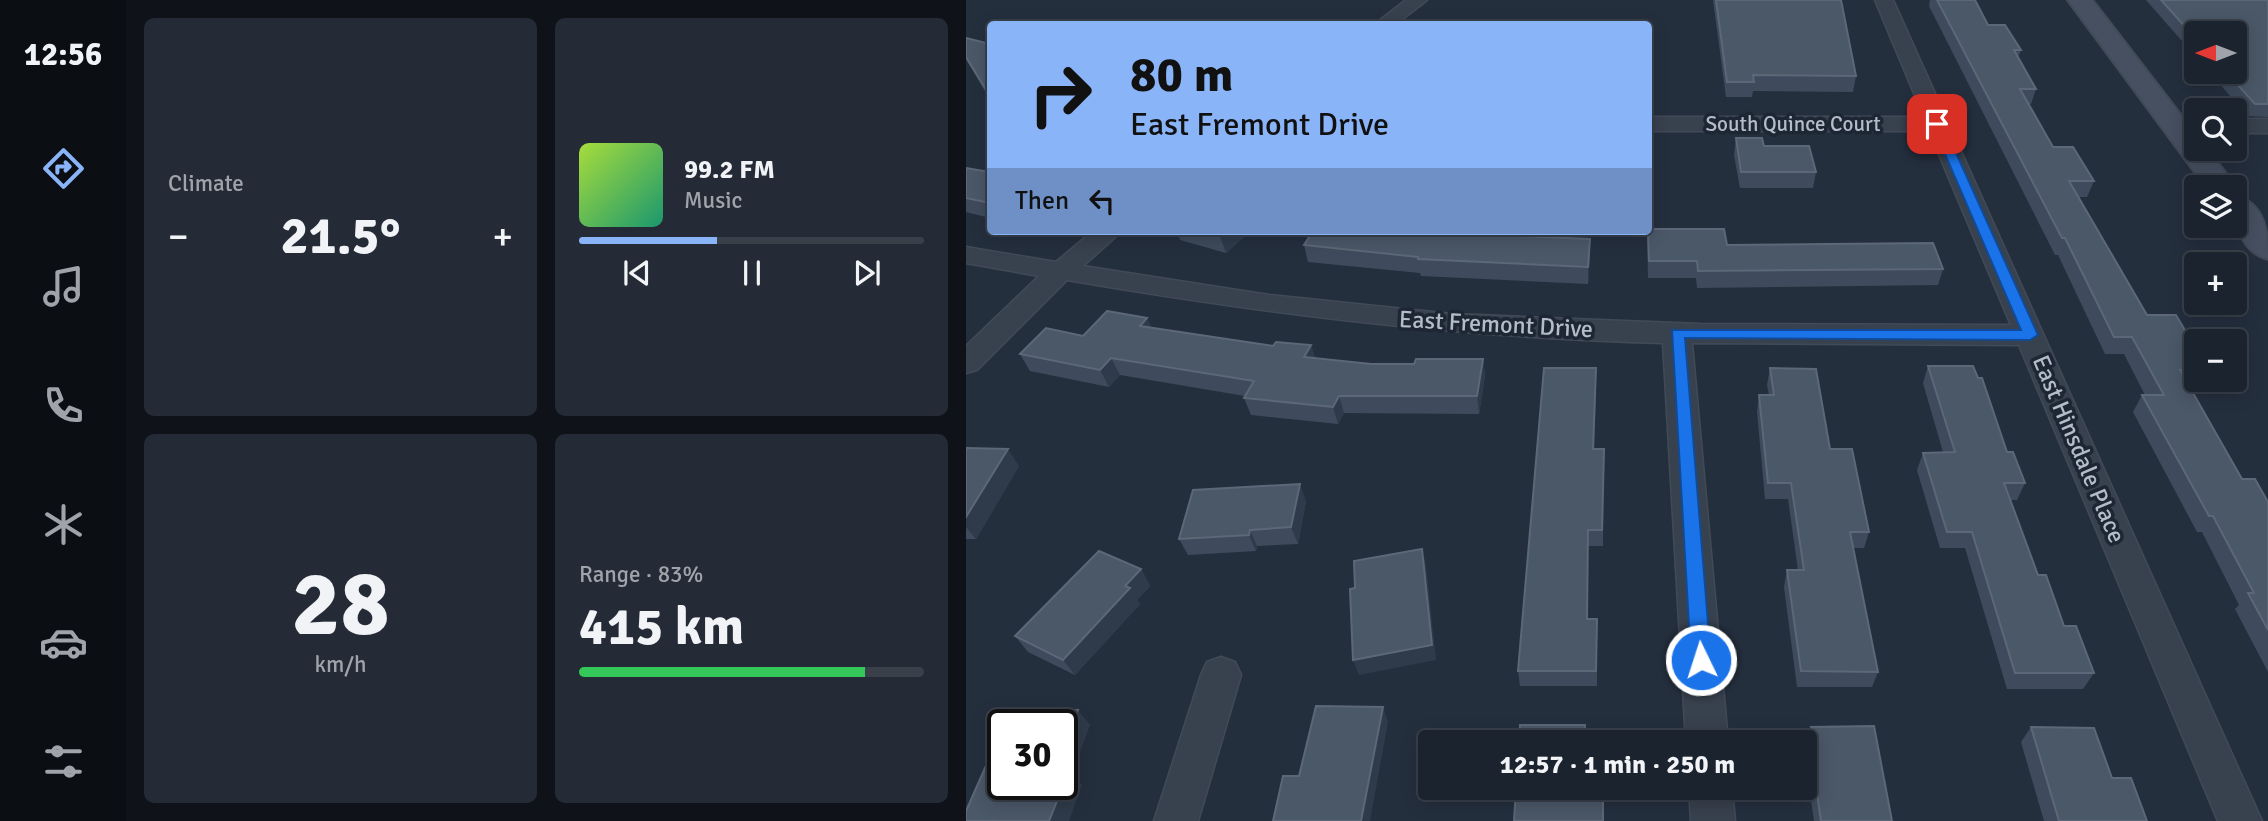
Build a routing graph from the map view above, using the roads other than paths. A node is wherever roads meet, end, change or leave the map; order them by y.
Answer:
1 (1418, 0) edge
2 (1884, 0) edge
3 (2080, 0) edge
4 (1388, 21) edge
5 (1652, 124) edge
6 (1937, 124) junction
7 (2247, 126) edge
8 (2268, 126) edge
9 (2212, 175) edge
10 (2247, 221) edge
11 (1104, 235) edge
12 (2268, 249) edge
13 (966, 255) edge
14 (1061, 271) junction
15 (1677, 333) junction
16 (2030, 335) junction
17 (966, 363) edge
18 (1221, 675) dead end
19 (1706, 730) edge
20 (1712, 800) edge
21 (1176, 821) edge
22 (1713, 821) edge
23 (2240, 821) edge

1 - 4 street
2 - 6 street, East Hinsdale Place
3 - 9 main road
5 - 6 street, South Quince Court
6 - 16 street, East Hinsdale Place
7 - 8 street
10 - 12 main road
11 - 14 street
13 - 14 street, East Fremont Drive
14 - 15 street, East Fremont Drive
14 - 17 street
15 - 16 street, East Fremont Drive
15 - 19 street
16 - 23 street, East Hinsdale Place
18 - 21 street
20 - 22 street

